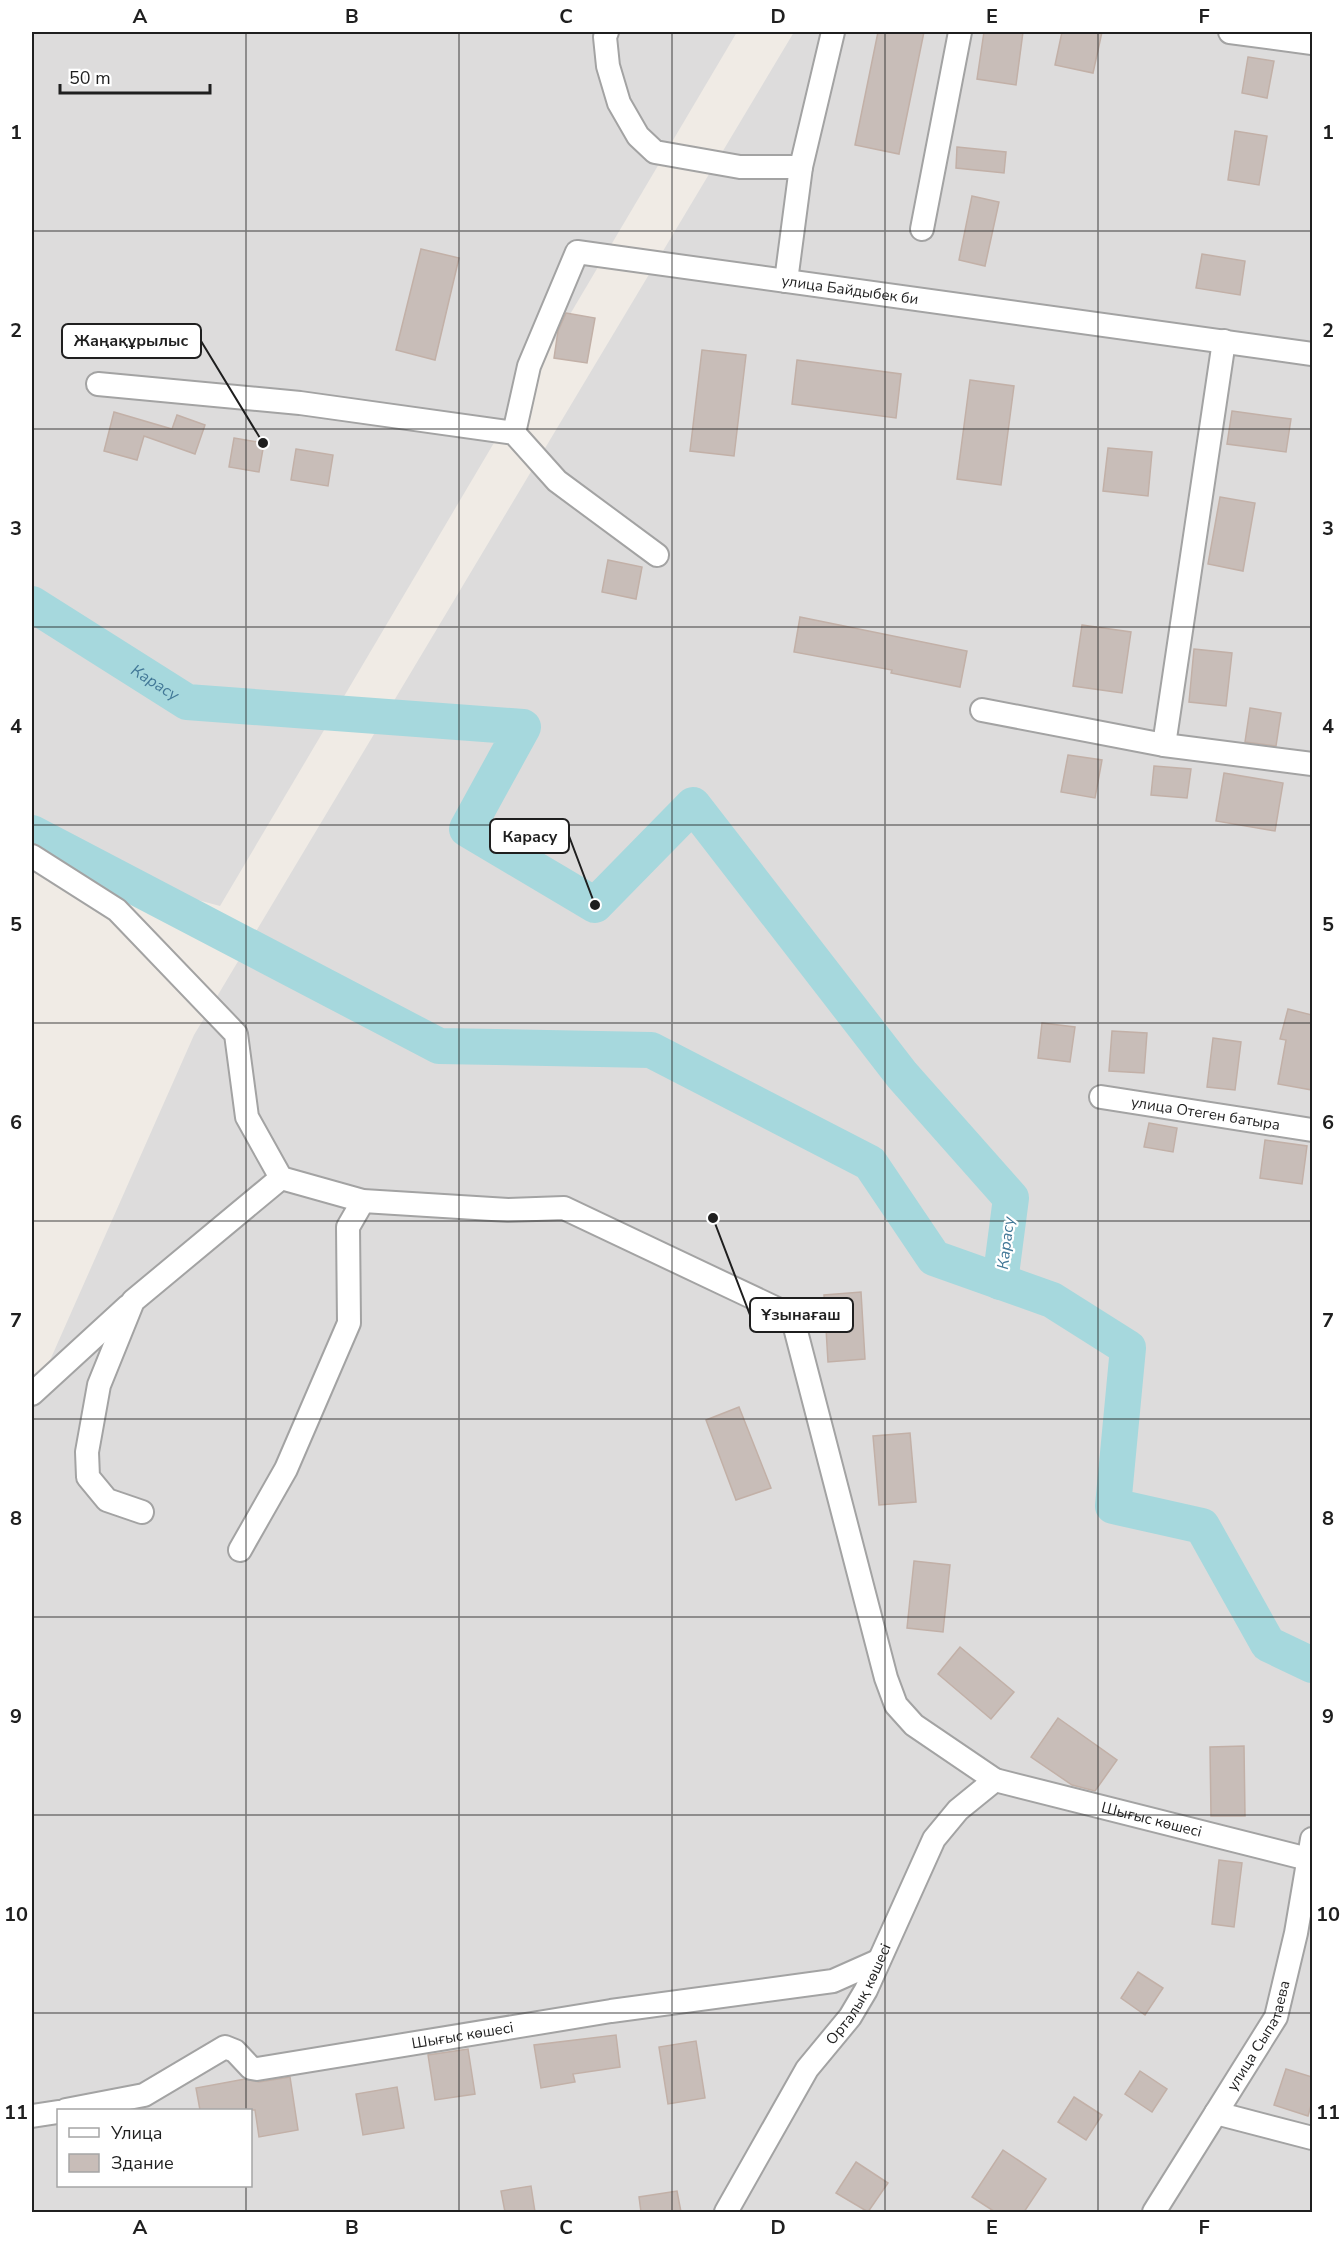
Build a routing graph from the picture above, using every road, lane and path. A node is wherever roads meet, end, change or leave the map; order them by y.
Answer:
1 (607, 32) edge
2 (833, 32) edge
3 (960, 32) edge
4 (1230, 32) edge
5 (1312, 43) edge
6 (801, 167) junction
7 (922, 229) dead end
8 (786, 281) junction
9 (1224, 341) junction
10 (1312, 354) edge
11 (98, 384) dead end
12 (514, 433) junction
13 (657, 555) dead end
14 (982, 710) dead end
15 (1164, 745) junction
16 (1312, 764) edge
17 (32, 856) edge
18 (1101, 1097) dead end
19 (1312, 1131) edge
20 (281, 1178) junction
21 (363, 1201) junction
22 (134, 1301) junction
23 (32, 1394) edge
24 (142, 1512) dead end
25 (240, 1550) dead end
26 (995, 1780) junction
27 (1310, 1849) edge
28 (878, 1961) junction
29 (71, 2109) edge
30 (57, 2112) edge
31 (1216, 2113) junction
32 (32, 2116) edge
33 (1312, 2139) edge
34 (726, 2212) edge
35 (1154, 2212) edge

1 - 6 street
2 - 6 street
3 - 7 street
4 - 5 street
6 - 8 street
8 - 9 street, улица Байдыбек би
8 - 12 street, улица Байдыбек би
9 - 10 street, улица Байдыбек би
9 - 15 street
11 - 12 street
12 - 13 street
14 - 15 street
15 - 16 street
17 - 20 street
18 - 19 street, улица Отеген батыра
20 - 21 street
20 - 22 street
21 - 25 street
21 - 26 street
22 - 23 street
22 - 24 street
26 - 27 street, Шығыс көшесі
26 - 28 street, Орталық көшесі
27 - 31 street, улица Сыпатаева
28 - 29 street, Шығыс көшесі
28 - 34 street, Орталық көшесі
30 - 32 street
31 - 33 street
31 - 35 street, улица Сыпатаева

